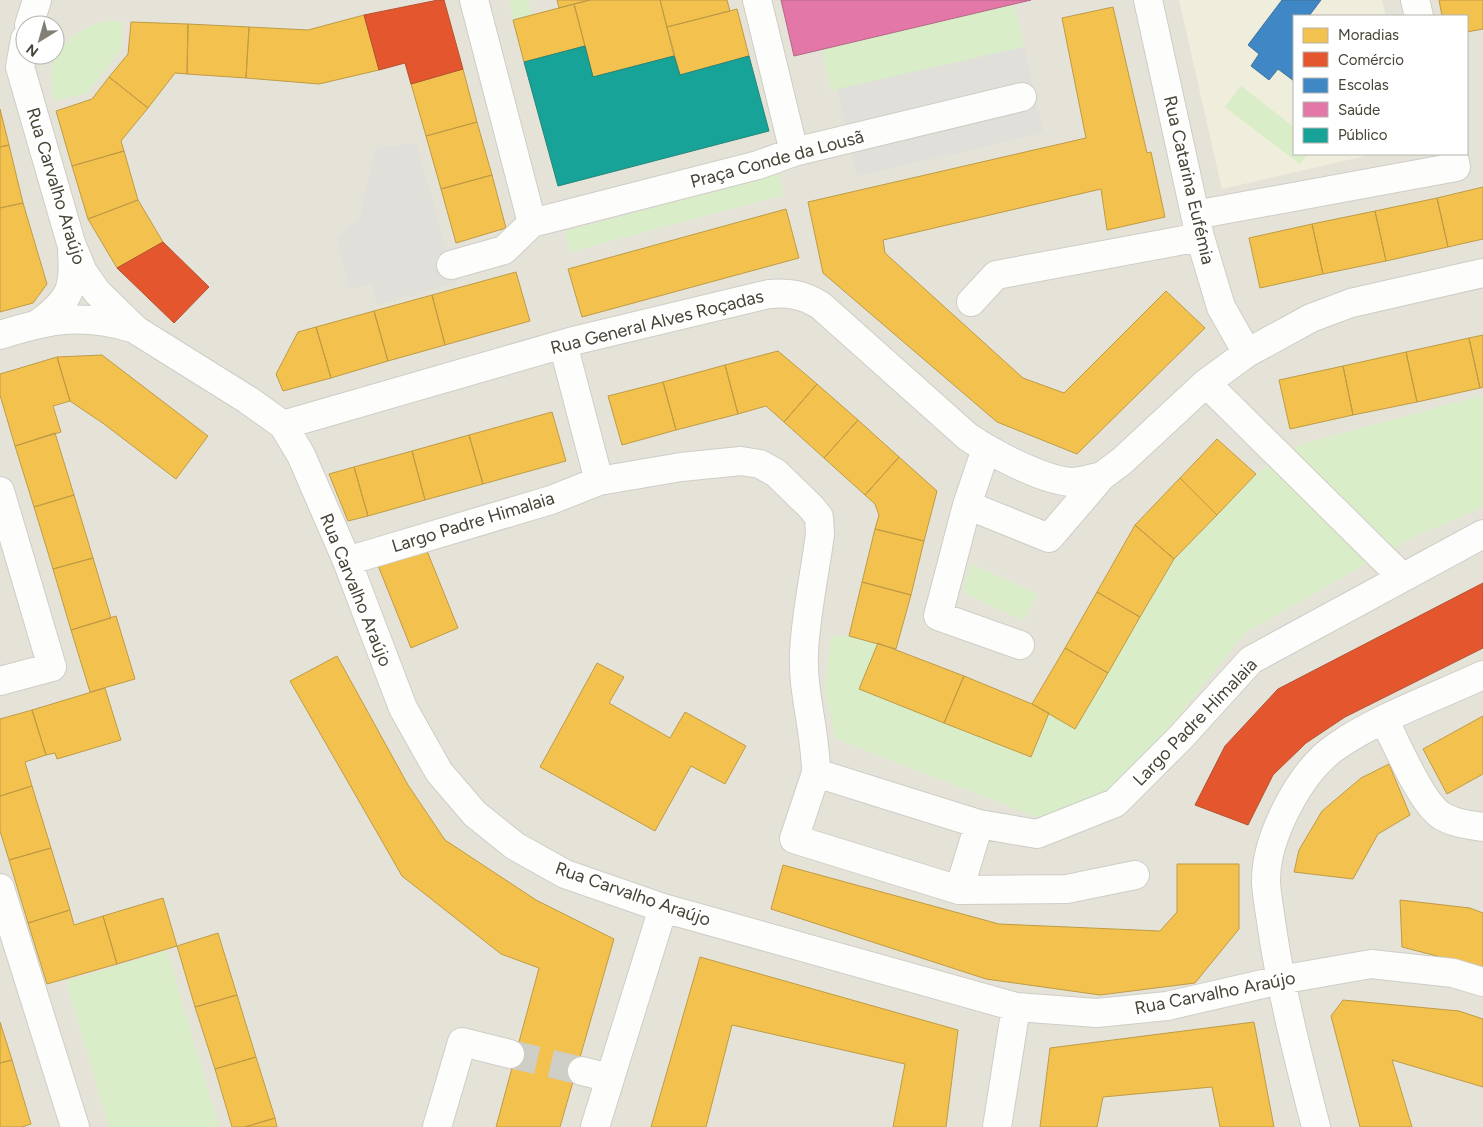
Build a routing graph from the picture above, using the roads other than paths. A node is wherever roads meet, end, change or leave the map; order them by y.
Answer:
1 (37, 0) edge
2 (474, 0) edge
3 (757, 0) edge
4 (1148, 0) edge
5 (1415, 0) edge
6 (32, 15) edge
7 (1419, 15) edge
8 (20, 65) edge
9 (1022, 97) dead end
10 (794, 152) junction
11 (1453, 155) edge
12 (532, 222) junction
13 (1197, 226) junction
14 (71, 243) junction
15 (451, 265) dead end
16 (1483, 273) edge
17 (971, 302) dead end
18 (40, 322) junction
19 (136, 330) junction
20 (0, 335) edge
21 (563, 344) junction
22 (1247, 353) junction
23 (1206, 382) junction
24 (283, 425) junction
25 (986, 449) junction
26 (1102, 476) junction
27 (599, 480) junction
28 (0, 491) edge
29 (967, 505) junction
30 (1483, 534) edge
31 (347, 561) junction
32 (1402, 577) junction
33 (1020, 645) dead end
34 (1483, 675) edge
35 (0, 681) edge
36 (1384, 720) junction
37 (816, 773) junction
38 (980, 824) junction
39 (1483, 827) edge
40 (1135, 875) dead end
41 (0, 888) edge
42 (959, 890) junction
43 (663, 908) junction
44 (1280, 980) junction
45 (1483, 982) edge
46 (1016, 1007) junction
47 (510, 1054) tunnel mouth
48 (582, 1071) tunnel mouth
49 (610, 1078) junction
50 (75, 1127) edge
51 (437, 1127) edge
52 (595, 1127) edge
53 (997, 1127) edge
54 (1316, 1127) edge

1 - 6 street
2 - 12 street
3 - 10 street
4 - 13 street, Rua Catarina Eufémia
5 - 7 street
8 - 14 street, Rua Carvalho Araújo
9 - 10 street, Praça Conde da Lousã
10 - 12 street, Praça Conde da Lousã
11 - 13 street
12 - 15 street
13 - 17 street
13 - 22 street, Rua Catarina Eufémia
14 - 18 street
14 - 19 street, Rua Carvalho Araújo
16 - 22 street
18 - 19 street
18 - 20 street
19 - 24 street, Rua Carvalho Araújo
21 - 24 street, Rua General Alves Roçadas
21 - 25 street, Rua General Alves Roçadas
21 - 27 street
22 - 23 street
23 - 26 street
23 - 32 street
24 - 31 street, Rua Carvalho Araújo
25 - 26 street, Rua General Alves Roçadas
25 - 29 street
26 - 29 street
27 - 31 street, Largo Padre Himalaia
27 - 37 street, Largo Padre Himalaia
28 - 35 street
29 - 33 street
30 - 32 street, Largo Padre Himalaia
31 - 43 street, Rua Carvalho Araújo
32 - 38 street, Largo Padre Himalaia
34 - 36 street
36 - 39 street
36 - 44 street
37 - 38 street, Largo Padre Himalaia
37 - 42 street, Largo Padre Himalaia
38 - 42 street
40 - 42 street, Largo Padre Himalaia
41 - 50 street
43 - 46 street, Rua Carvalho Araújo
43 - 49 street
44 - 45 street, Rua Carvalho Araújo
44 - 46 street, Rua Carvalho Araújo
44 - 54 street
46 - 53 street
47 - 51 street
48 - 49 street
49 - 52 street

